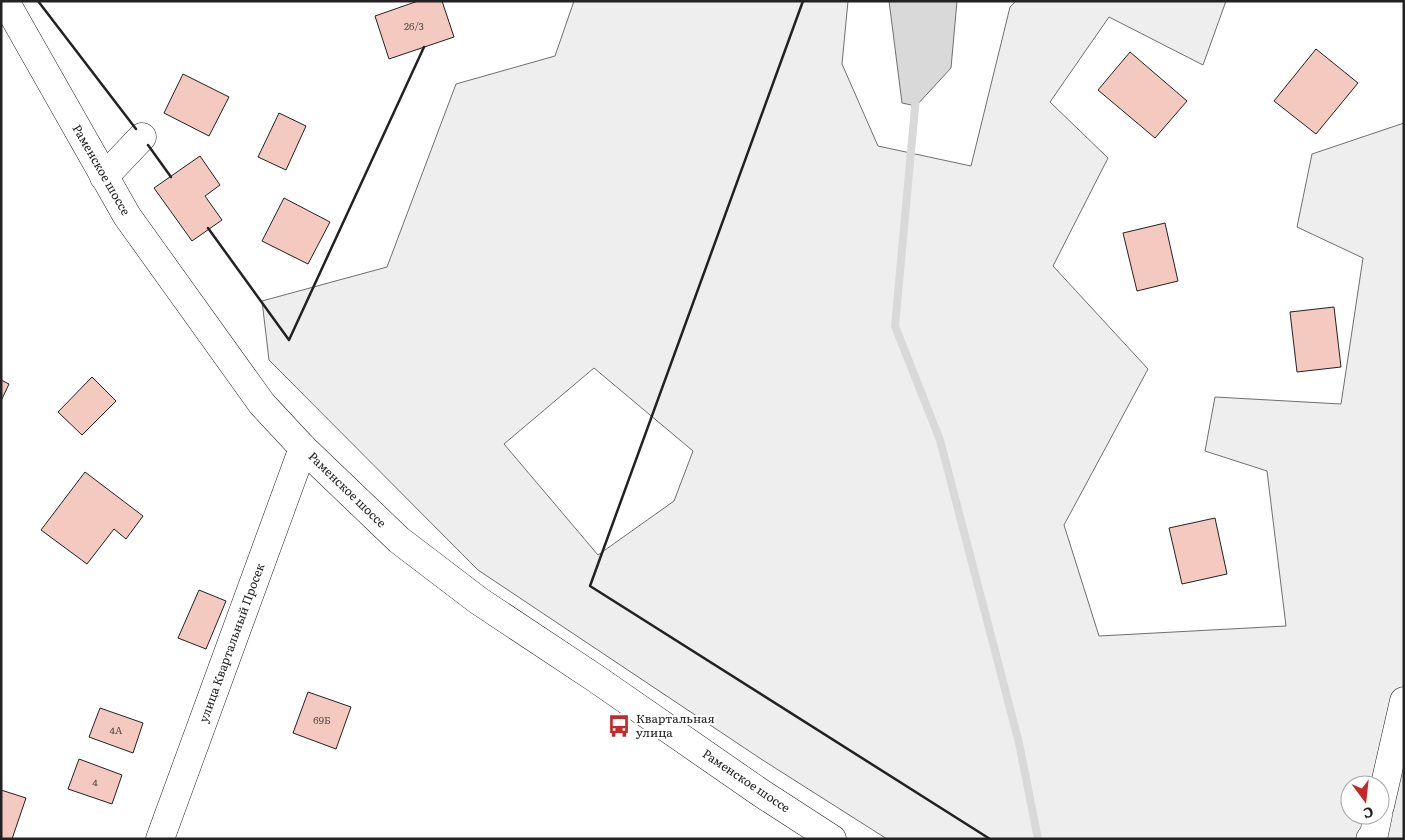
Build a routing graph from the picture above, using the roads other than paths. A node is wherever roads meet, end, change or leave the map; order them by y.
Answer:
1 (5, 1) edge
2 (142, 137) dead end
3 (104, 177) junction
4 (303, 448) junction
5 (1404, 701) edge
6 (1387, 775) edge
7 (1376, 825) edge
8 (160, 839) edge
9 (832, 839) edge
10 (1370, 839) edge

1 - 3 main road, Раменское шоссе
2 - 3 main road
3 - 4 main road, Раменское шоссе
4 - 8 main road, улица Квартальный Просек
4 - 9 main road, Раменское шоссе
5 - 6 main road
7 - 10 main road

